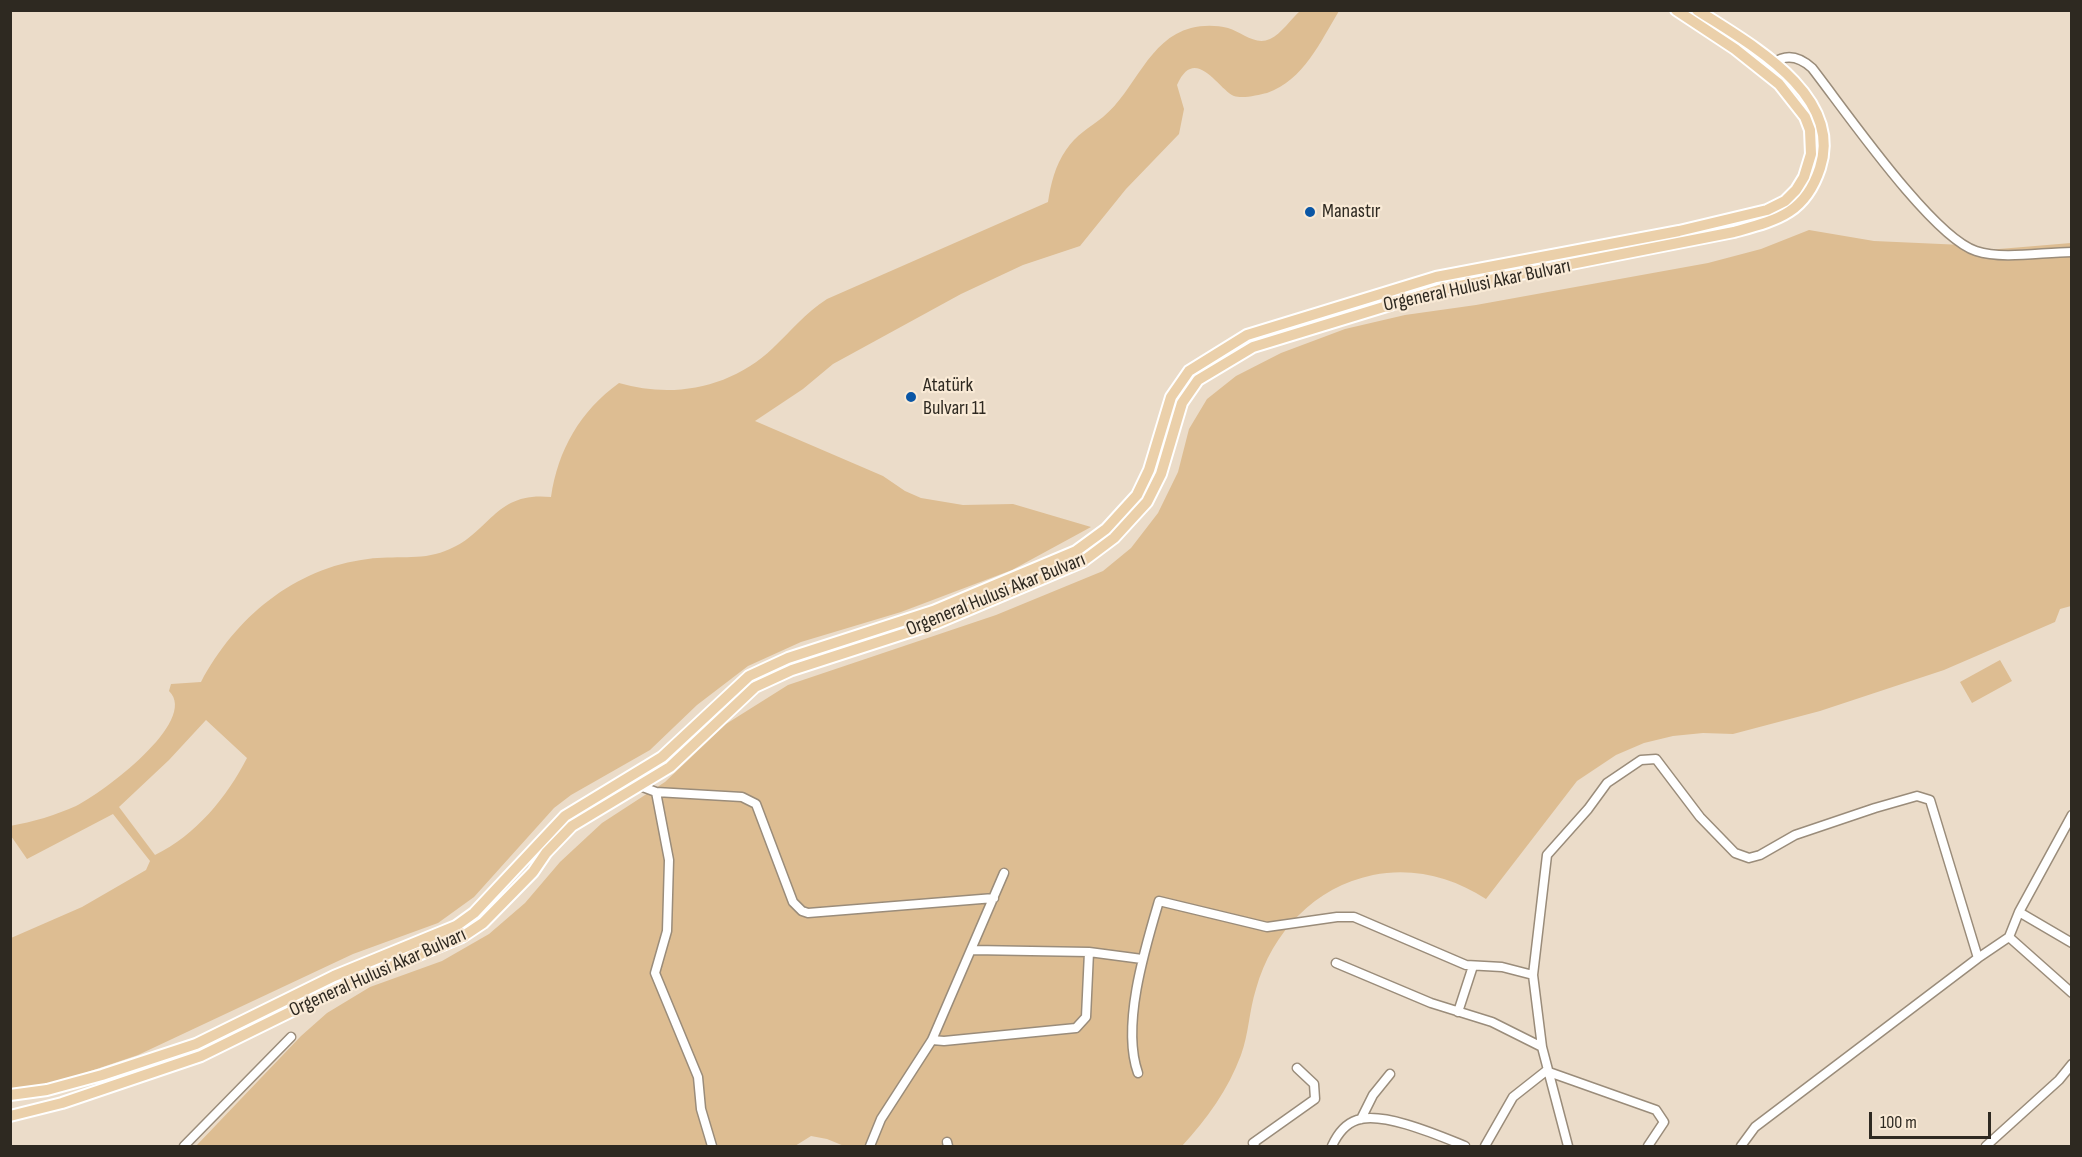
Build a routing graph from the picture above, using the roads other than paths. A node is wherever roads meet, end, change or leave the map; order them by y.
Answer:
1 (1676, 10) edge
2 (1697, 10) edge
3 (1773, 63) junction
4 (2072, 252) edge
5 (640, 786) junction
6 (656, 792) junction
7 (2072, 815) edge
8 (1004, 873) dead end
9 (994, 898) junction
10 (2019, 912) junction
11 (2009, 937) junction
12 (2072, 944) edge
13 (973, 950) junction
14 (1089, 952) junction
15 (1978, 958) junction
16 (1142, 959) junction
17 (1336, 963) dead end
18 (1473, 966) junction
19 (1533, 975) junction
20 (2072, 993) edge
21 (1458, 1012) junction
22 (291, 1037) dead end
23 (932, 1040) junction
24 (1542, 1047) junction
25 (2072, 1064) edge
26 (1297, 1068) dead end
27 (1546, 1071) junction
28 (1138, 1073) dead end
29 (1390, 1074) dead end
30 (10, 1095) edge
31 (10, 1116) edge
32 (1361, 1119) junction
33 (184, 1146) edge
34 (712, 1146) edge
35 (870, 1146) edge
36 (1255, 1146) edge
37 (1332, 1146) edge
38 (1465, 1146) edge
39 (1485, 1146) edge
40 (1568, 1146) edge
41 (1648, 1146) edge
42 (1741, 1146) edge
43 (1986, 1146) edge

1 - 30 main road, Orgeneral Hulusi Akar Bulvarı
2 - 3 main road, Orgeneral Hulusi Akar Bulvarı
3 - 4 street
3 - 5 main road, Orgeneral Hulusi Akar Bulvarı
5 - 6 street
5 - 31 main road, Orgeneral Hulusi Akar Bulvarı
6 - 9 street
6 - 34 street
7 - 10 street
8 - 9 street
9 - 13 street
10 - 11 street
10 - 12 street
11 - 15 street
11 - 20 street
13 - 14 street
13 - 23 street
14 - 16 street
14 - 23 street
15 - 19 street
15 - 42 street
16 - 18 street
16 - 28 street
17 - 21 street
18 - 19 street
18 - 21 street
19 - 24 street
21 - 24 street
22 - 33 street
23 - 35 street
24 - 27 street
25 - 43 street
26 - 36 street
27 - 39 street
27 - 40 street
27 - 41 street
29 - 32 street
32 - 37 street
32 - 38 street

